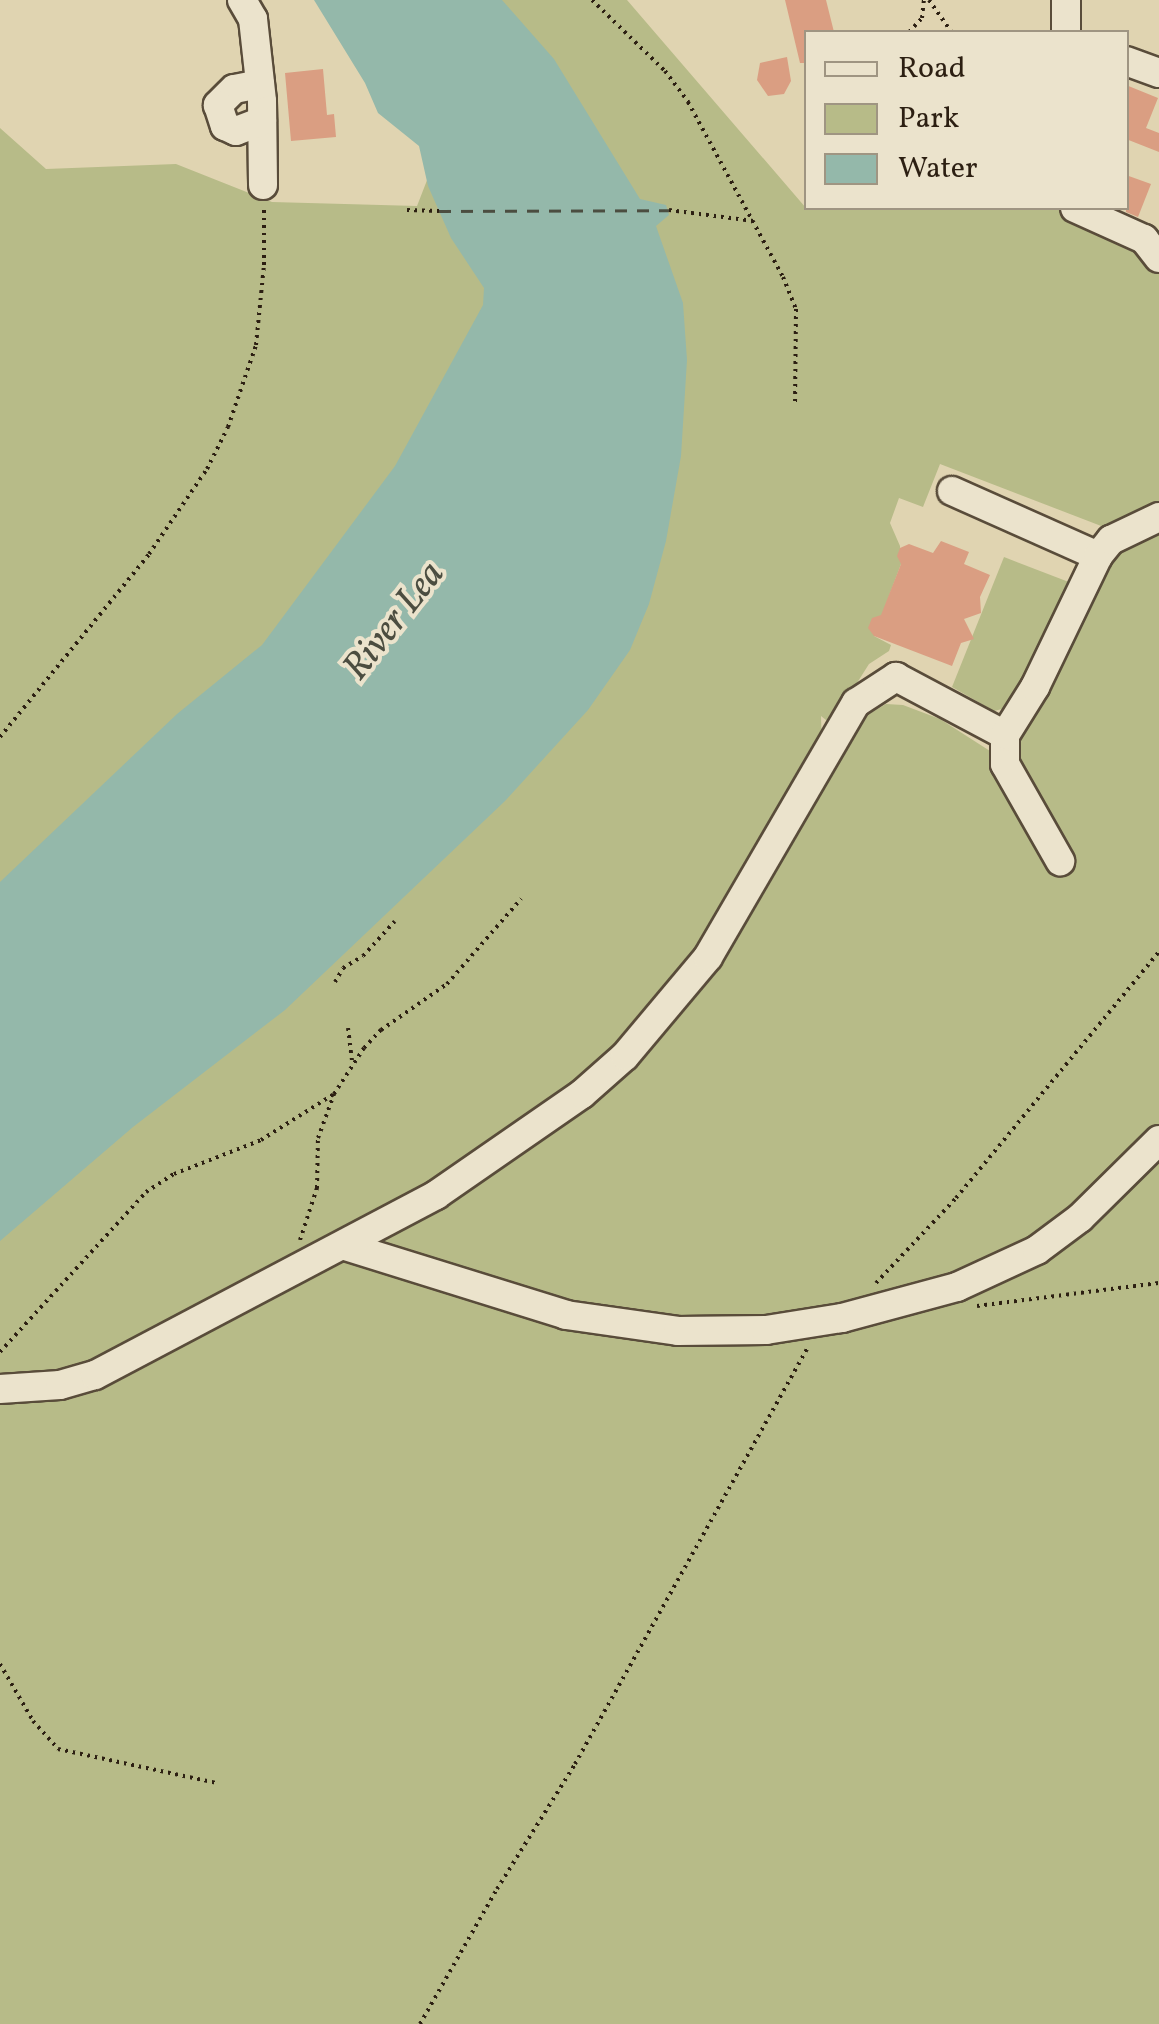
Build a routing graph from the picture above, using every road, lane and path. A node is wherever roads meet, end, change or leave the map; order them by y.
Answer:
1 (242, 0) edge
2 (592, 0) edge
3 (927, 0) edge
4 (1066, 0) edge
5 (911, 30) edge
6 (950, 30) edge
7 (1066, 30) edge
8 (1129, 63) edge
9 (1159, 72) edge
10 (260, 84) junction
11 (262, 121) junction
12 (263, 185) joint
13 (407, 210) dead end
14 (669, 210) dead end
15 (1079, 210) edge
16 (439, 211) dead end
17 (753, 220) junction
18 (1156, 245) edge
19 (795, 402) dead end
20 (952, 491) dead end
21 (1159, 517) edge
22 (1098, 556) junction
23 (1004, 735) junction
24 (0, 737) edge
25 (1060, 861) dead end
26 (521, 900) dead end
27 (394, 921) dead end
28 (1159, 952) edge
29 (335, 982) dead end
30 (348, 1028) dead end
31 (353, 1065) junction
32 (334, 1094) junction
33 (1159, 1140) edge
34 (345, 1246) junction
35 (277, 1280) junction
36 (1159, 1284) edge
37 (868, 1291) dead end
38 (974, 1306) dead end
39 (811, 1341) dead end
40 (0, 1352) edge
41 (0, 1389) edge
42 (0, 1664) edge
43 (217, 1783) dead end
44 (420, 2024) edge

1 - 10 lane
2 - 17 path
3 - 5 path
3 - 6 path
4 - 7 lane
8 - 9 lane
10 - 11 lane
10 - 11 lane
11 - 12 lane
12 - 24 path
13 - 16 path
14 - 17 path
15 - 18 lane
17 - 19 path
20 - 22 lane
21 - 22 lane
22 - 23 lane
23 - 25 lane
23 - 34 lane
26 - 31 path
27 - 29 path
28 - 37 path
30 - 31 path
31 - 32 path
32 - 35 path
32 - 40 path
33 - 34 lane
34 - 35 lane
35 - 41 lane
36 - 38 path
39 - 44 path
42 - 43 path

